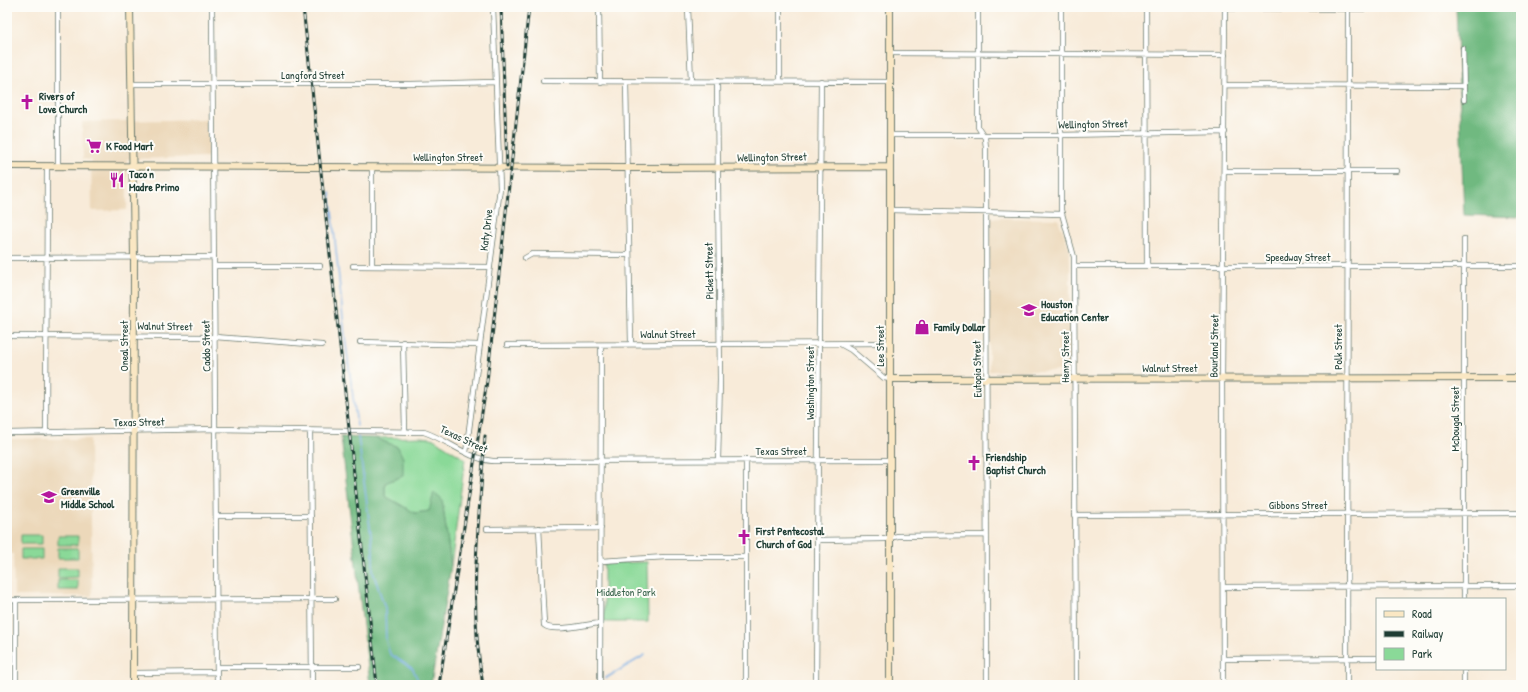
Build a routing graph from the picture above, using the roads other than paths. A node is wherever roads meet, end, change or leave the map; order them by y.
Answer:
1 (58, 7) edge
2 (130, 7) edge
3 (212, 7) edge
4 (493, 7) edge
5 (599, 7) edge
6 (688, 7) edge
7 (780, 7) edge
8 (890, 7) edge
9 (978, 7) edge
10 (1061, 7) edge
11 (1146, 7) edge
12 (1225, 7) edge
13 (1348, 9) junction
14 (1388, 9) dead end
15 (1464, 48) dead end
16 (890, 53) junction
17 (978, 53) junction
18 (1061, 54) junction
19 (1146, 55) junction
20 (1225, 55) junction
21 (780, 80) junction
22 (543, 81) dead end
23 (717, 81) junction
24 (821, 81) junction
25 (495, 82) junction
26 (600, 82) junction
27 (626, 82) junction
28 (691, 82) junction
29 (890, 82) junction
30 (131, 84) junction
31 (213, 84) junction
32 (1225, 85) junction
33 (1348, 86) junction
34 (1464, 86) junction
35 (1464, 100) dead end
36 (1225, 132) junction
37 (1146, 134) junction
38 (890, 135) junction
39 (983, 135) junction
40 (1061, 135) junction
41 (7, 166) edge
42 (47, 166) junction
43 (58, 166) junction
44 (133, 166) junction
45 (214, 166) junction
46 (820, 166) junction
47 (372, 167) junction
48 (500, 167) junction
49 (890, 167) junction
50 (629, 168) junction
51 (717, 168) junction
52 (1225, 171) junction
53 (1348, 171) junction
54 (1398, 171) dead end
55 (890, 210) junction
56 (986, 214) junction
57 (1062, 214) junction
58 (1464, 239) dead end
59 (628, 255) junction
60 (214, 257) junction
61 (7, 258) edge
62 (47, 258) junction
63 (134, 258) junction
64 (525, 258) dead end
65 (214, 266) junction
66 (320, 266) dead end
67 (353, 266) dead end
68 (372, 266) junction
69 (1074, 266) junction
70 (1147, 266) junction
71 (1224, 266) junction
72 (1348, 266) junction
73 (1464, 266) junction
74 (1521, 266) edge
75 (490, 267) junction
76 (7, 336) edge
77 (46, 336) junction
78 (134, 336) junction
79 (215, 337) junction
80 (360, 342) dead end
81 (404, 342) junction
82 (890, 343) junction
83 (631, 344) junction
84 (718, 344) junction
85 (819, 344) junction
86 (830, 344) junction
87 (322, 345) dead end
88 (480, 345) junction
89 (507, 345) dead end
90 (601, 345) junction
91 (1347, 377) junction
92 (1464, 377) junction
93 (986, 378) junction
94 (1074, 378) junction
95 (1222, 378) junction
96 (1521, 378) edge
97 (890, 379) junction
98 (216, 429) junction
99 (133, 431) junction
100 (310, 431) junction
101 (405, 431) junction
102 (7, 433) edge
103 (46, 433) junction
104 (466, 453) junction
105 (718, 460) junction
106 (746, 460) junction
107 (889, 460) junction
108 (601, 461) junction
109 (818, 461) junction
110 (1521, 513) edge
111 (1224, 514) junction
112 (1347, 514) junction
113 (1464, 514) junction
114 (1074, 515) junction
115 (216, 516) junction
116 (311, 516) junction
117 (487, 528) dead end
118 (539, 528) junction
119 (601, 528) junction
120 (986, 535) junction
121 (890, 537) junction
122 (817, 540) junction
123 (746, 556) junction
124 (601, 561) junction
125 (1464, 586) junction
126 (1521, 586) edge
127 (1224, 587) junction
128 (1347, 587) junction
129 (312, 598) junction
130 (1464, 598) edge
131 (216, 599) junction
132 (335, 599) dead end
133 (7, 600) edge
134 (16, 600) junction
135 (134, 600) junction
136 (600, 623) junction
137 (1347, 658) junction
138 (1376, 658) edge
139 (1224, 659) junction
140 (217, 666) junction
141 (312, 666) junction
142 (359, 667) dead end
143 (1464, 670) edge
144 (217, 672) junction
145 (133, 673) junction
146 (16, 685) edge
147 (133, 685) edge
148 (217, 685) edge
149 (312, 685) edge
150 (600, 685) edge
151 (746, 685) edge
152 (816, 685) edge
153 (890, 685) edge
154 (987, 685) edge
155 (1076, 685) edge
156 (1223, 685) edge
157 (1347, 685) edge
158 (1464, 685) edge

1 - 43 street
2 - 30 street, Oneal Street
3 - 31 street, Caddo Street
4 - 25 street, Katy Drive
5 - 26 street
6 - 28 street
7 - 21 street
8 - 16 street, Lee Street
9 - 17 street, Eutopia Street
10 - 18 street, Henry Street
11 - 19 street
12 - 13 street
12 - 20 street, Bourland Street
13 - 14 street
13 - 33 street, Polk Street
15 - 34 street
16 - 17 street
16 - 29 street, Lee Street
17 - 18 street
17 - 39 street, Eutopia Street
18 - 19 street
18 - 40 street, Henry Street
19 - 20 street
19 - 37 street
20 - 32 street, Bourland Street
21 - 23 street
21 - 24 street
22 - 26 street
23 - 28 street
23 - 51 street, Pickett Street
24 - 29 street
24 - 46 street, Washington Street
25 - 31 street, Langford Street
25 - 48 street, Katy Drive
26 - 27 street
27 - 28 street
27 - 50 street
29 - 38 street, Lee Street
30 - 31 street, Langford Street
30 - 44 street, Oneal Street
31 - 45 street, Caddo Street
32 - 33 street
32 - 36 street, Bourland Street
33 - 34 street
33 - 53 street, Polk Street
34 - 35 street
36 - 37 street, Wellington Street
36 - 52 street, Bourland Street
37 - 40 street, Wellington Street
37 - 70 street
38 - 39 street, Wellington Street
38 - 49 street, Lee Street
39 - 40 street, Wellington Street
39 - 56 street, Eutopia Street
40 - 57 street, Henry Street
41 - 42 street, Wellington Street
42 - 43 street, Wellington Street
42 - 62 street
43 - 44 street, Wellington Street
44 - 45 street, Wellington Street
44 - 63 street, Oneal Street
45 - 47 street, Wellington Street
45 - 60 street, Caddo Street
46 - 49 street, Wellington Street
46 - 51 street, Wellington Street
46 - 85 street, Washington Street
47 - 48 street, Wellington Street
47 - 68 street
48 - 50 street, Wellington Street
48 - 75 street, Katy Drive
49 - 55 street, Lee Street
50 - 51 street, Wellington Street
50 - 59 street
51 - 84 street, Pickett Street
52 - 53 street
52 - 71 street, Bourland Street
53 - 54 street
53 - 72 street, Polk Street
55 - 56 street
55 - 82 street, Lee Street
56 - 57 street
56 - 93 street, Eutopia Street
57 - 69 street, Henry Street
58 - 73 street, McDougal Street
59 - 64 street
59 - 83 street
60 - 63 street
60 - 65 street, Caddo Street
61 - 62 street
62 - 63 street
62 - 77 street
63 - 78 street, Oneal Street
65 - 66 street
65 - 79 street, Caddo Street
67 - 68 street
68 - 75 street
69 - 70 street, Speedway Street
69 - 94 street, Henry Street
70 - 71 street, Speedway Street
71 - 72 street, Speedway Street
71 - 95 street, Bourland Street
72 - 73 street, Speedway Street
72 - 91 street, Polk Street
73 - 74 street, Speedway Street
73 - 92 street, McDougal Street
75 - 88 street, Katy Drive
76 - 77 street, Walnut Street
77 - 78 street, Walnut Street
77 - 103 street
78 - 79 street, Walnut Street
78 - 99 street, Oneal Street
79 - 87 street, Walnut Street
79 - 98 street, Caddo Street
80 - 81 street
81 - 88 street
81 - 101 street
82 - 86 street, Walnut Street
82 - 97 street, Lee Street
83 - 84 street, Walnut Street
83 - 90 street, Walnut Street
84 - 85 street, Walnut Street
84 - 105 street, Pickett Street
85 - 86 street, Walnut Street
85 - 109 street, Washington Street
86 - 97 street, Walnut Street
88 - 104 street, Katy Drive
89 - 90 street, Walnut Street
90 - 108 street
91 - 92 street, Walnut Street
91 - 95 street, Walnut Street
91 - 112 street, Polk Street
92 - 96 street, Walnut Street
92 - 113 street, McDougal Street
93 - 94 street, Walnut Street
93 - 97 street, Walnut Street
93 - 120 street, Eutopia Street
94 - 95 street, Walnut Street
94 - 114 street, Henry Street
95 - 111 street, Bourland Street
97 - 107 street, Lee Street
98 - 99 street, Texas Street
98 - 100 street, Texas Street
98 - 115 street, Caddo Street
99 - 103 street, Texas Street
99 - 135 street, Oneal Street
100 - 101 street, Texas Street
100 - 116 street
101 - 104 street, Texas Street
102 - 103 street, Texas Street
104 - 108 street, Texas Street
105 - 106 street, Texas Street
105 - 108 street, Texas Street
106 - 109 street, Texas Street
106 - 123 street
107 - 109 street, Texas Street
107 - 121 street, Lee Street
108 - 119 street
109 - 122 street, Washington Street
110 - 113 street, Gibbons Street
111 - 112 street, Gibbons Street
111 - 114 street, Gibbons Street
111 - 127 street, Bourland Street
112 - 113 street, Gibbons Street
112 - 128 street, Polk Street
113 - 125 street, McDougal Street
114 - 155 street, Henry Street
115 - 116 street
115 - 131 street, Caddo Street
116 - 129 street
117 - 118 street
118 - 119 street
118 - 136 street
119 - 124 street
120 - 121 street
120 - 154 street, Eutopia Street
121 - 122 street
121 - 153 street, Lee Street
122 - 152 street, Washington Street
123 - 124 street
123 - 151 street
124 - 136 street
125 - 126 street
125 - 128 street
125 - 130 street, McDougal Street
127 - 128 street
127 - 139 street, Bourland Street
128 - 137 street, Polk Street
129 - 131 street
129 - 132 street
129 - 141 street
131 - 135 street
131 - 140 street, Caddo Street
133 - 134 street
134 - 135 street
134 - 146 street
135 - 145 street, Oneal Street
136 - 150 street
137 - 138 street
137 - 139 street
137 - 157 street, Polk Street
139 - 156 street, Bourland Street
140 - 141 street
140 - 144 street, Caddo Street
141 - 142 street
141 - 149 street
143 - 158 street
144 - 145 street
144 - 148 street, Caddo Street
145 - 147 street, Oneal Street

